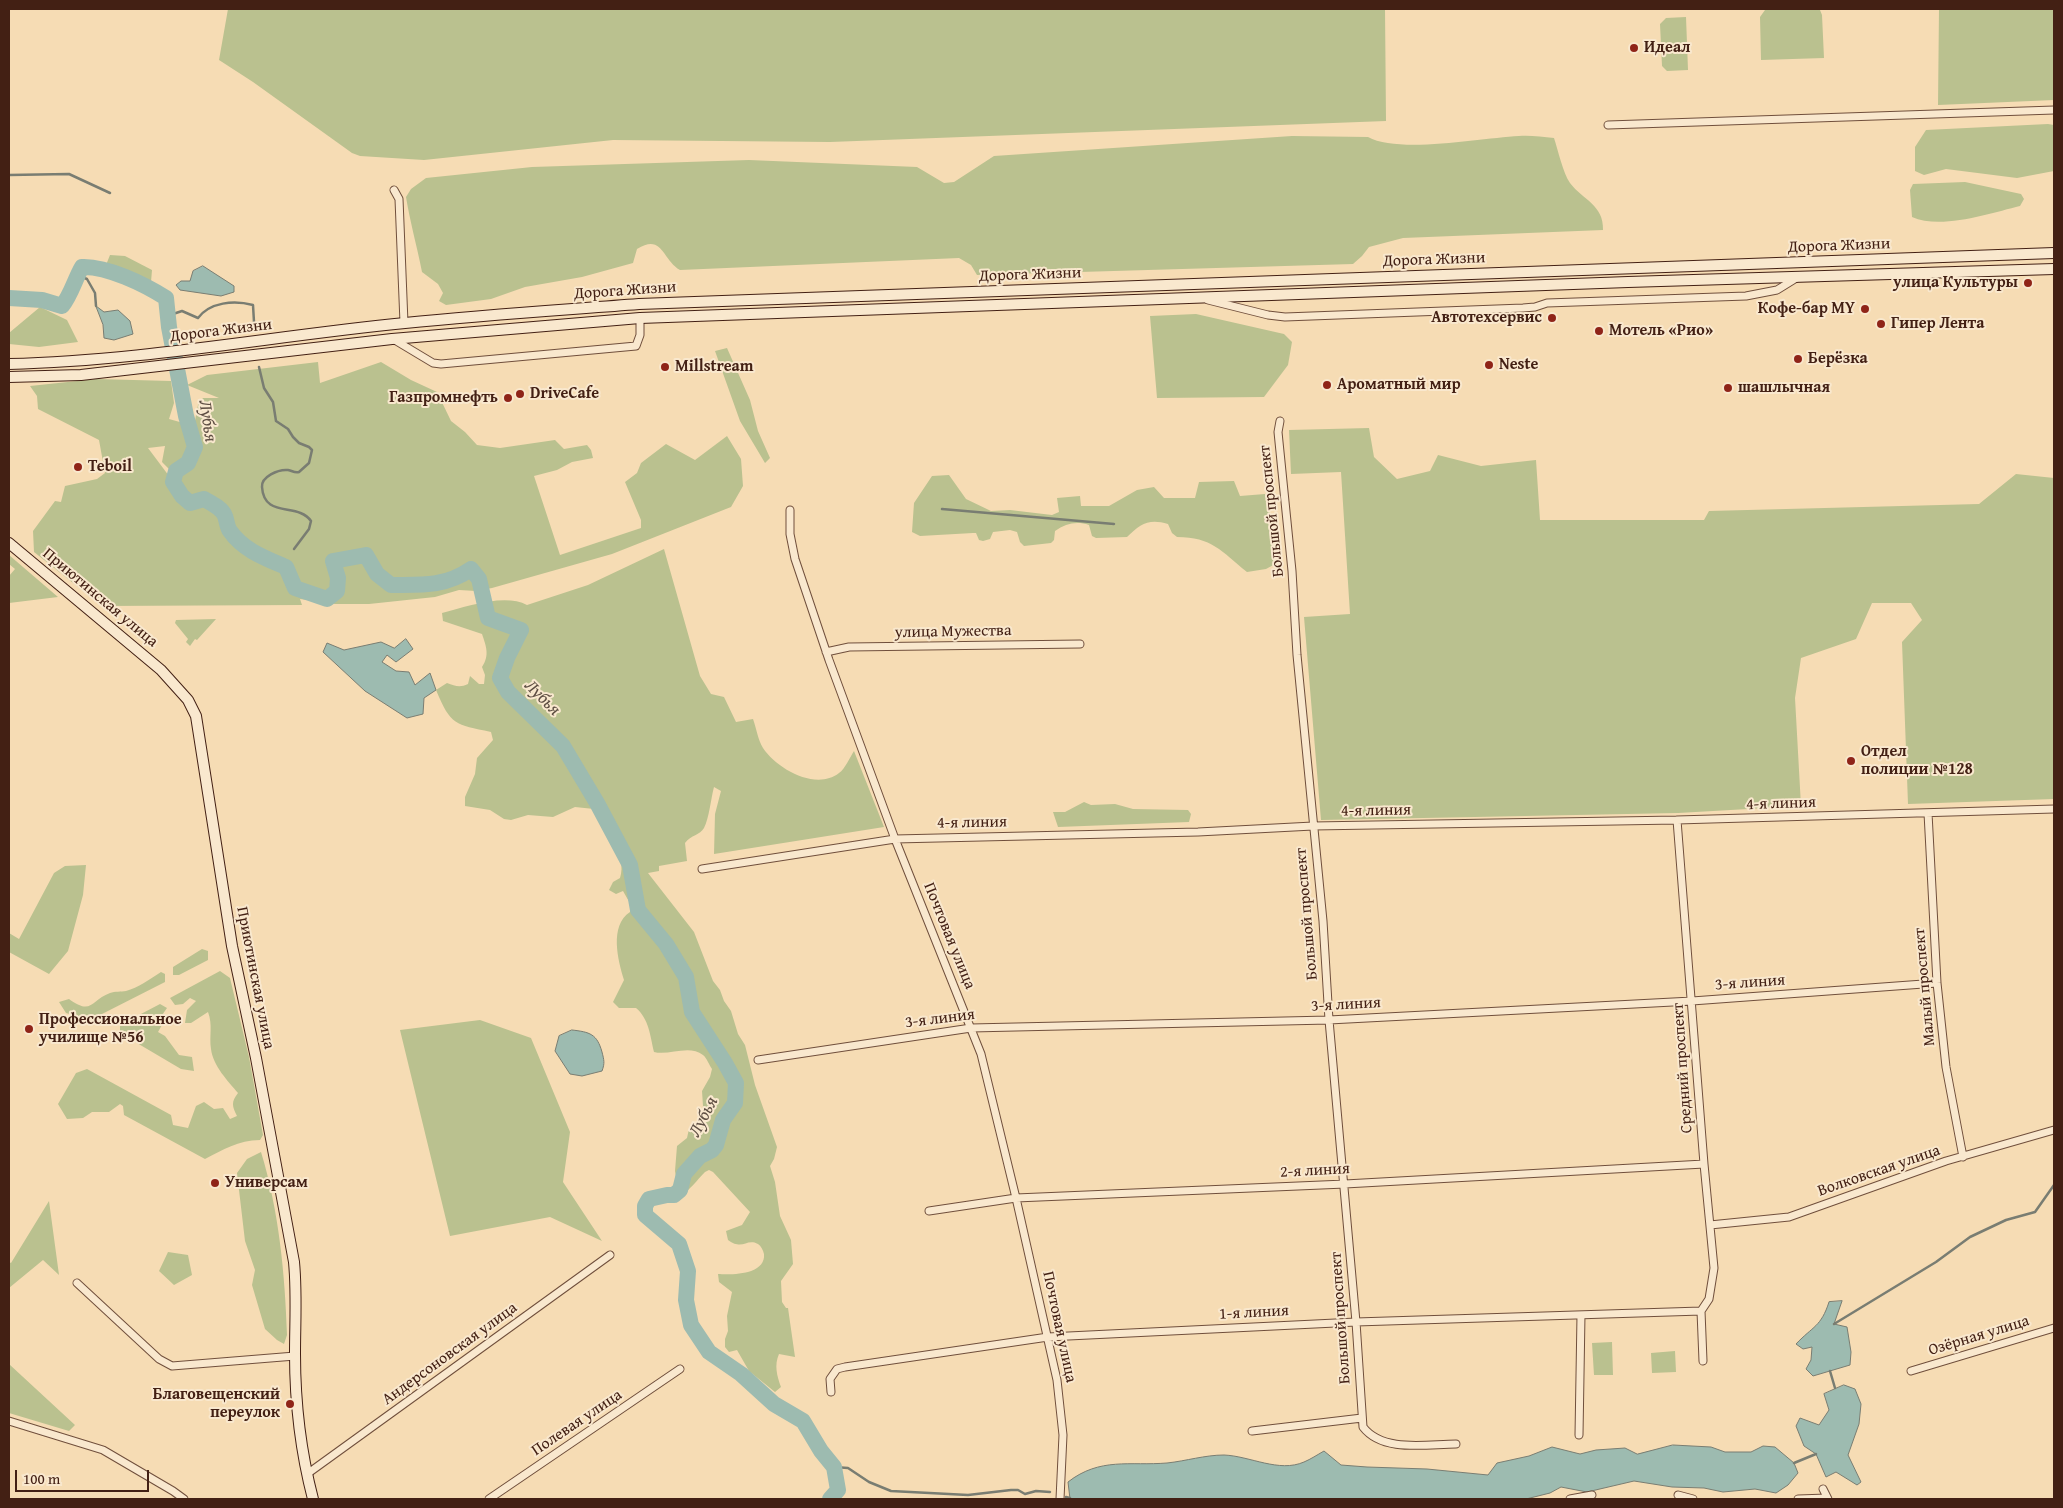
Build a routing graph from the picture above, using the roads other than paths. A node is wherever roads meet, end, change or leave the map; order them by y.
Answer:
1 (2054, 110) edge
2 (1608, 125) dead end
3 (394, 190) dead end
4 (2054, 253) edge
5 (2054, 268) edge
6 (1799, 277) junction
7 (1198, 298) junction
8 (640, 318) junction
9 (404, 323) junction
10 (392, 339) junction
11 (9, 364) edge
12 (9, 377) edge
13 (1280, 421) dead end
14 (790, 510) dead end
15 (9, 543) edge
16 (1080, 644) dead end
17 (826, 652) junction
18 (2054, 809) edge
19 (1928, 813) junction
20 (1678, 820) junction
21 (1313, 826) junction
22 (895, 839) junction
23 (702, 869) dead end
24 (1937, 983) junction
25 (1692, 1001) junction
26 (1329, 1020) junction
27 (970, 1028) junction
28 (758, 1060) dead end
29 (2054, 1130) edge
30 (1963, 1157) junction
31 (1704, 1164) junction
32 (1345, 1184) junction
33 (1016, 1198) junction
34 (929, 1211) dead end
35 (1710, 1225) junction
36 (610, 1255) dead end
37 (77, 1283) dead end
38 (1701, 1311) junction
39 (1581, 1315) junction
40 (1356, 1322) junction
41 (2054, 1328) edge
42 (1048, 1337) junction
43 (295, 1356) junction
44 (1703, 1361) dead end
45 (680, 1369) dead end
46 (1911, 1371) dead end
47 (831, 1392) dead end
48 (1362, 1418) junction
49 (9, 1421) edge
50 (1252, 1431) dead end
51 (1579, 1435) dead end
52 (1456, 1444) dead end
53 (307, 1474) junction
54 (1824, 1488) dead end
55 (1592, 1495) dead end
56 (1678, 1495) dead end
57 (184, 1499) edge
58 (313, 1499) edge
59 (489, 1499) edge
60 (1060, 1499) edge
61 (1570, 1499) edge
62 (1693, 1499) edge
63 (1798, 1499) edge
64 (1828, 1499) edge

1 - 2 street
3 - 9 street
4 - 9 main road, Дорога Жизни
5 - 6 main road, Дорога Жизни
6 - 7 main road, Дорога Жизни
6 - 7 street
7 - 8 main road, Дорога Жизни
8 - 10 main road, Дорога Жизни
8 - 10 street
9 - 11 main road, Дорога Жизни
10 - 12 main road, Дорога Жизни
13 - 21 street, Большой проспект
14 - 17 street, Почтовая улица
15 - 43 main road, Приютинская улица
16 - 17 street, улица Мужества
17 - 22 street, Почтовая улица
18 - 19 street, 4-я линия
19 - 20 street, 4-я линия
19 - 24 street, Малый проспект
20 - 21 street, 4-я линия
20 - 25 street, Средний проспект
21 - 22 street, 4-я линия
21 - 26 street, Большой проспект
22 - 23 street, 4-я линия
22 - 27 street, Почтовая улица
24 - 25 street, 3-я линия
24 - 30 street, Малый проспект
25 - 26 street, 3-я линия
25 - 31 street, Средний проспект
26 - 27 street, 3-я линия
26 - 32 street, Большой проспект
27 - 28 street, 3-я линия
27 - 33 street, Почтовая улица
29 - 30 street, Волковская улица
30 - 35 street, Волковская улица
31 - 32 street, 2-я линия
31 - 35 street, Средний проспект
32 - 33 street, 2-я линия
32 - 40 street, Большой проспект
33 - 34 street, 2-я линия
33 - 42 street, Почтовая улица
35 - 38 street, Средний проспект
36 - 53 street, Андерсоновская улица
37 - 43 street
38 - 39 street, 1-я линия
38 - 44 street
39 - 40 street, 1-я линия
39 - 51 street
40 - 42 street, 1-я линия
40 - 48 street, Большой проспект
41 - 46 street, Озёрная улица
42 - 47 street, 1-я линия
42 - 60 street, Почтовая улица
43 - 53 main road, Приютинская улица
45 - 59 street, Полевая улица
48 - 50 street
48 - 52 street, Большой проспект
49 - 57 street
53 - 58 main road, Приютинская улица
54 - 64 street
55 - 61 street
56 - 62 street
63 - 64 street

